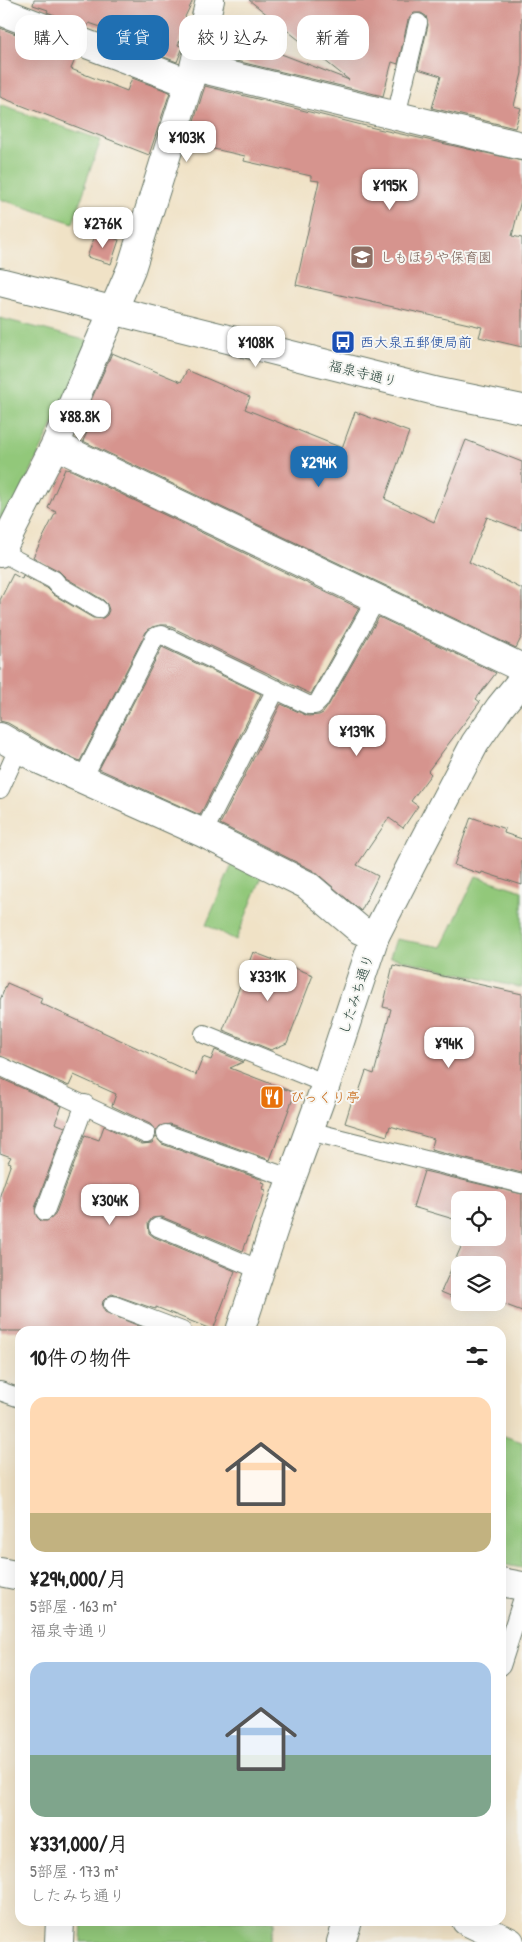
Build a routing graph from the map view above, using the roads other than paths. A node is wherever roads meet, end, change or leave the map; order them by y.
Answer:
1 (210, 0) edge
2 (0, 11) edge
3 (418, 23) dead end
4 (192, 75) junction
5 (396, 116) junction
6 (522, 146) edge
7 (0, 282) edge
8 (114, 310) junction
9 (522, 409) edge
10 (55, 445) junction
11 (0, 552) edge
12 (376, 598) junction
13 (98, 609) dead end
14 (522, 668) edge
15 (522, 680) edge
16 (276, 689) junction
17 (10, 742) edge
18 (83, 778) junction
19 (0, 789) edge
20 (203, 833) junction
21 (376, 936) junction
22 (204, 1034) dead end
23 (0, 1066) edge
24 (326, 1084) junction
25 (85, 1104) junction
26 (309, 1131) junction
27 (146, 1134) dead end
28 (166, 1134) dead end
29 (292, 1179) junction
30 (522, 1184) edge
31 (45, 1211) dead end
32 (158, 1227) dead end
33 (260, 1270) junction
34 (113, 1305) dead end
35 (169, 1326) edge
36 (242, 1326) edge
37 (0, 1391) edge
38 (15, 1396) edge
39 (0, 1572) edge
40 (15, 1575) edge
41 (506, 1583) edge
42 (522, 1586) edge
43 (522, 1601) edge
44 (506, 1651) edge
45 (60, 1926) edge
46 (346, 1926) edge
47 (476, 1926) edge
48 (60, 1942) edge
49 (341, 1942) edge
50 (510, 1942) edge

1 - 4 street
2 - 4 street
3 - 5 lane
4 - 5 street
4 - 8 street
5 - 6 street
7 - 8 street, 福泉寺通り
8 - 9 street, 福泉寺通り
8 - 10 street
10 - 11 street
10 - 12 street
11 - 13 lane
12 - 14 street
12 - 16 lane
15 - 21 street, したみち通り
16 - 18 lane
16 - 20 lane
17 - 18 street
17 - 19 lane
18 - 20 street
20 - 21 street
21 - 24 street, したみち通り
22 - 24 lane
23 - 25 lane
24 - 26 street, したみち通り
25 - 27 lane
25 - 31 lane
26 - 29 street, したみち通り
26 - 30 lane
28 - 29 lane
29 - 33 street, したみち通り
32 - 33 lane
33 - 36 street, したみち通り
34 - 35 lane
37 - 38 lane
39 - 40 street
41 - 42 street
43 - 44 lane
45 - 48 street
46 - 49 street
47 - 50 street

